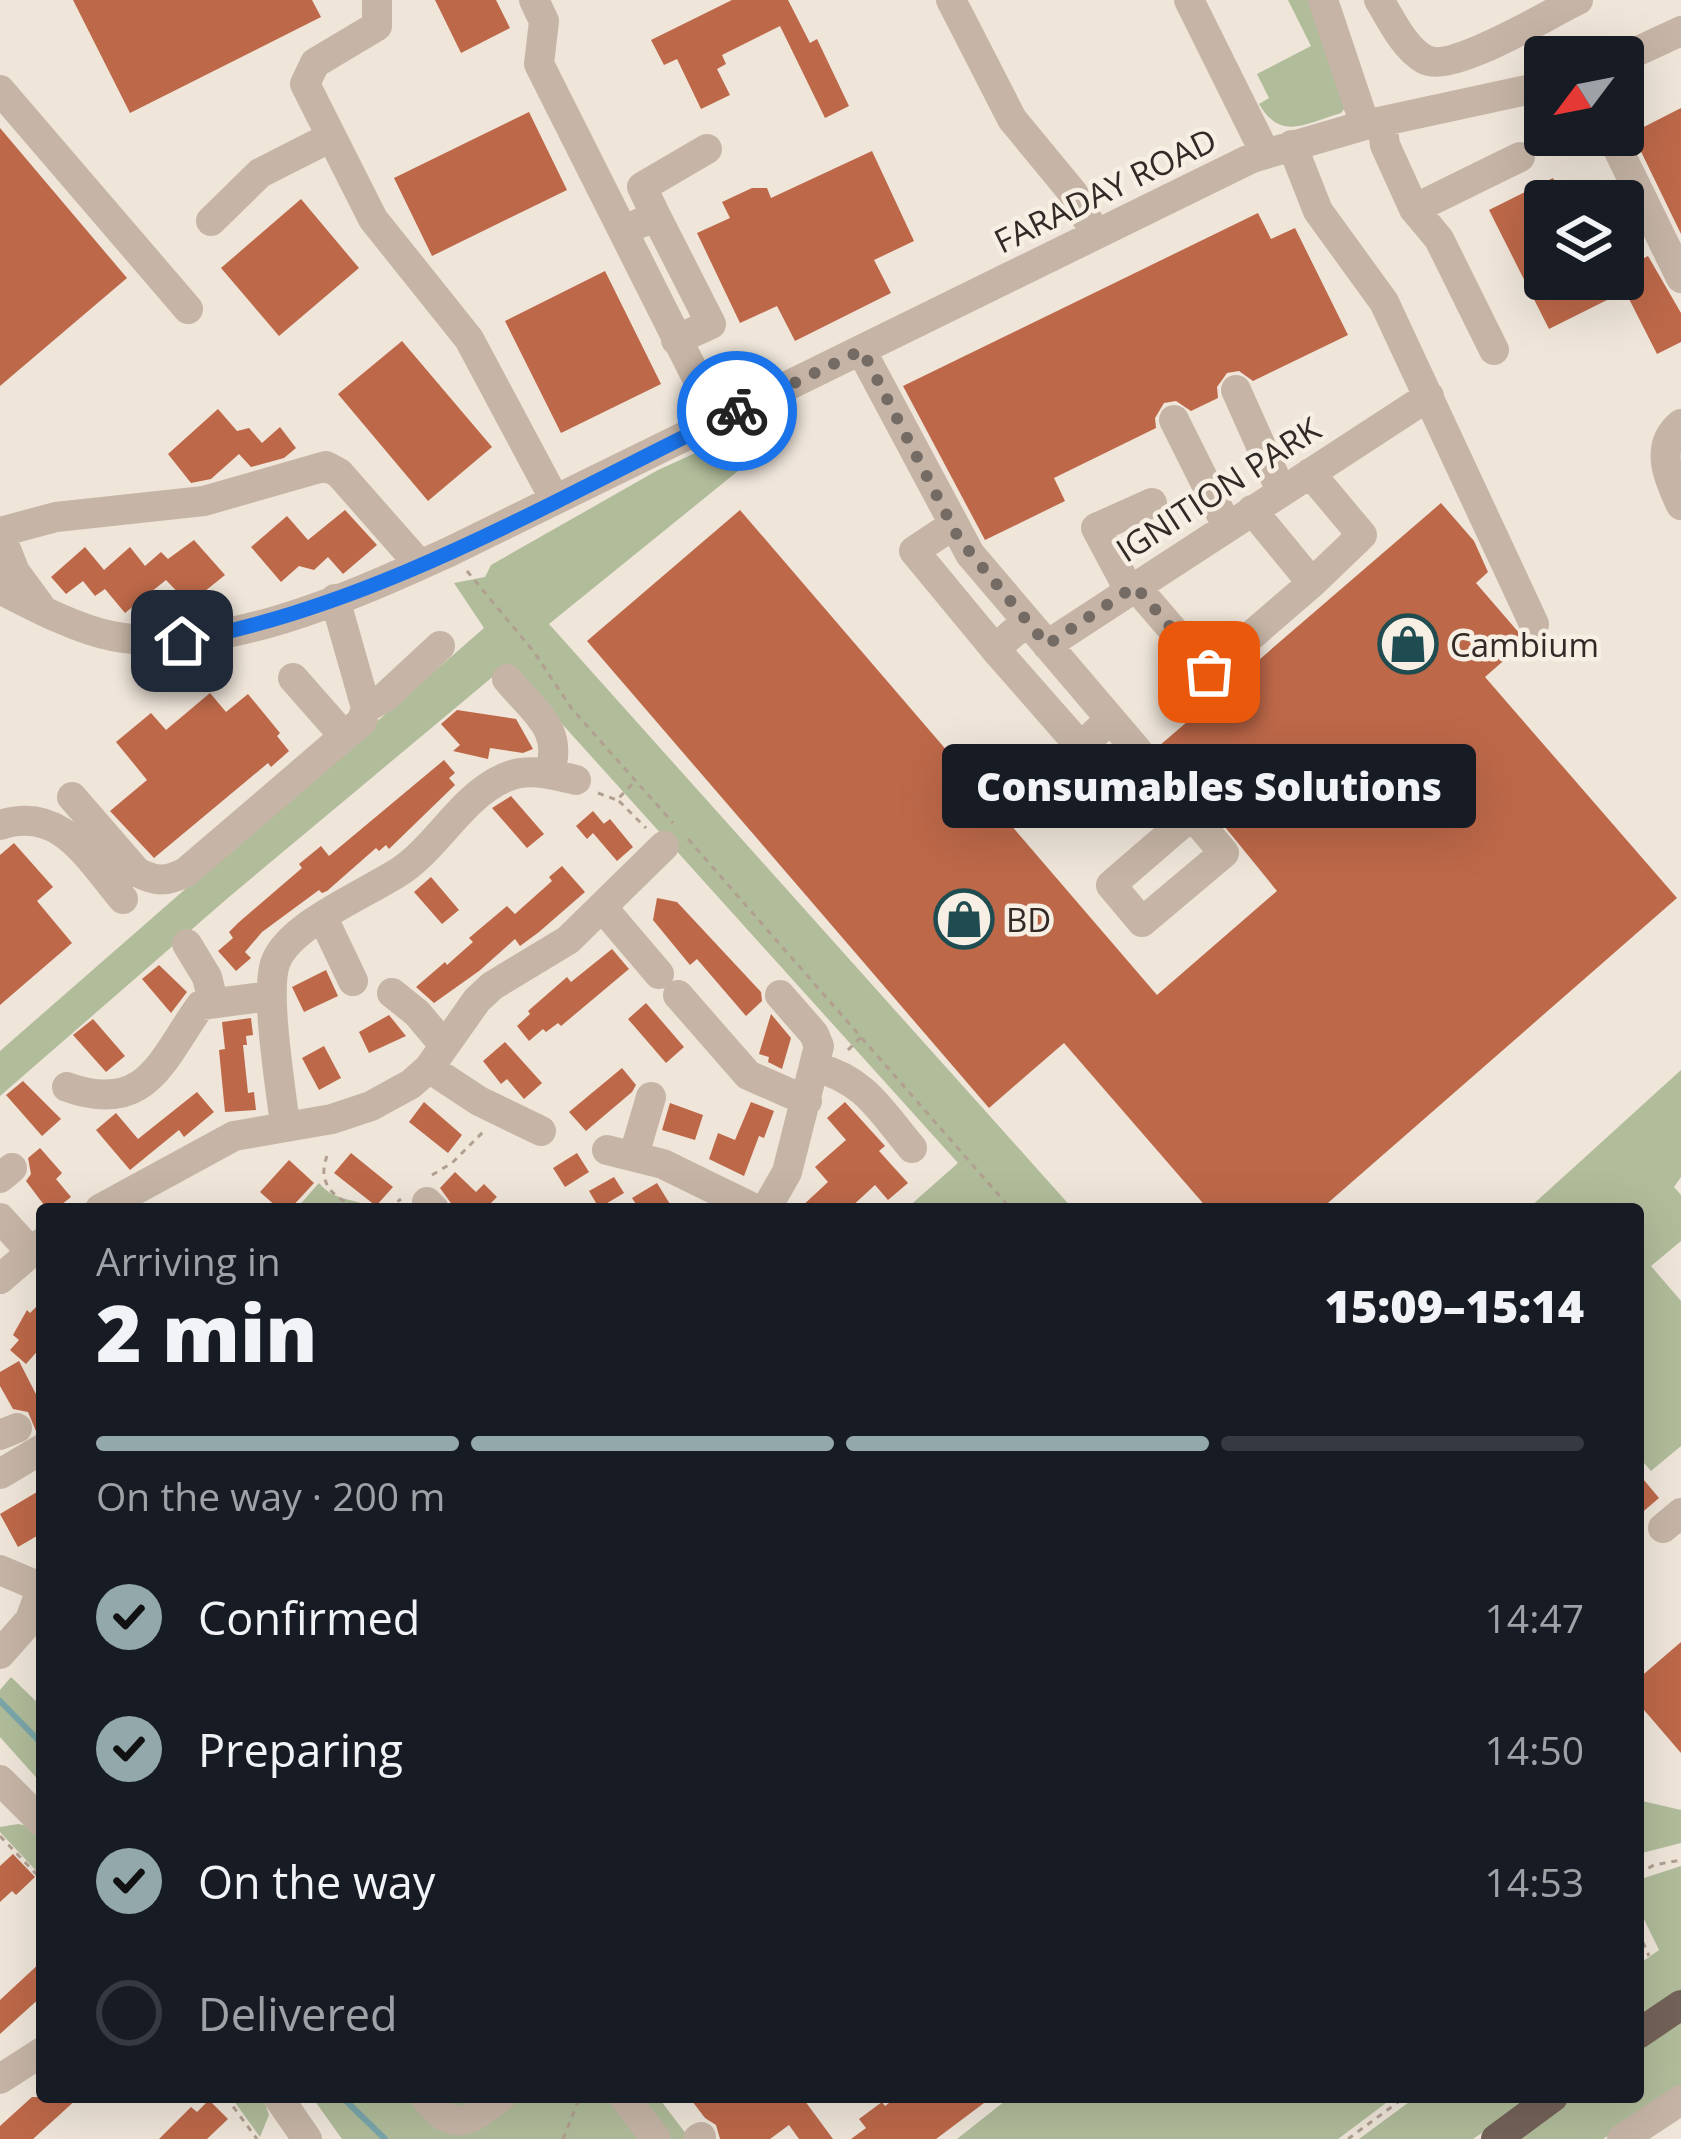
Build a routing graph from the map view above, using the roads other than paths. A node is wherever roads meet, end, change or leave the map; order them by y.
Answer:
1 (377, 0) edge
2 (534, 0) edge
3 (951, 0) edge
4 (1189, 0) edge
5 (1323, 0) edge
6 (1379, 0) edge
7 (1578, 0) edge
8 (1681, 31) edge
9 (1644, 48) edge
10 (0, 90) edge
11 (1524, 91) edge
12 (1373, 123) junction
13 (324, 124) junction
14 (707, 149) dead end
15 (1278, 149) junction
16 (1621, 156) edge
17 (1520, 157) dead end
18 (1414, 208) junction
19 (656, 216) junction
20 (211, 221) dead end
21 (622, 232) junction
22 (1095, 233) junction
23 (681, 268) junction
24 (1681, 278) edge
25 (647, 284) junction
26 (188, 309) dead end
27 (676, 340) junction
28 (862, 350) junction
29 (1494, 350) dead end
30 (1236, 390) dead end
31 (1430, 396) junction
32 (718, 420) junction
33 (1174, 420) dead end
34 (1681, 424) edge
35 (1310, 472) junction
36 (1281, 491) junction
37 (555, 500) junction
38 (1152, 503) dead end
39 (1681, 505) edge
40 (1240, 518) junction
41 (953, 526) junction
42 (2, 548) edge
43 (420, 565) junction
44 (1312, 583) junction
45 (1132, 588) junction
46 (0, 590) edge
47 (335, 598) junction
48 (40, 606) junction
49 (1534, 624) dead end
50 (1037, 633) junction
51 (440, 646) dead end
52 (995, 649) junction
53 (293, 678) dead end
54 (507, 679) dead end
55 (366, 708) junction
56 (1110, 719) junction
57 (344, 736) junction
58 (72, 797) dead end
59 (1192, 815) dead end
60 (0, 825) edge
61 (664, 846) road end
62 (123, 899) dead end
63 (602, 908) junction
64 (323, 918) junction
65 (187, 944) dead end
66 (353, 981) dead end
67 (392, 993) dead end
68 (780, 995) dead end
69 (271, 996) junction
70 (213, 1001) junction
71 (437, 1057) junction
72 (816, 1067) junction
73 (652, 1097) dead end
74 (807, 1101) junction
75 (81, 1102) dead end
76 (284, 1125) junction
77 (518, 1127) road end
78 (912, 1148) dead end
79 (111, 1203) edge
80 (743, 1203) edge
81 (770, 1203) edge
82 (0, 1218) edge
83 (36, 1247) edge
84 (0, 1279) edge
85 (36, 1453) edge
86 (0, 1474) edge
87 (0, 1570) edge
88 (36, 1585) edge
89 (36, 1602) edge
90 (0, 1654) edge
91 (6, 1798) edge
92 (36, 1818) edge
93 (1681, 2005) edge
94 (1644, 2030) edge
95 (36, 2056) edge
96 (0, 2079) edge
97 (1681, 2100) edge
98 (431, 2103) edge
99 (492, 2103) edge
100 (629, 2103) edge
101 (1545, 2103) edge
102 (656, 2139) edge
103 (1496, 2139) edge
104 (1622, 2139) edge

1 - 13 street
2 - 21 street
3 - 22 street
4 - 15 street
5 - 12 street
6 - 7 street
8 - 9 street
10 - 26 street
11 - 12 street, FARADAY ROAD
12 - 15 street, FARADAY ROAD
12 - 18 street
13 - 20 street
13 - 37 street
14 - 19 street
15 - 22 street, FARADAY ROAD
15 - 31 street
16 - 24 street
17 - 18 street
18 - 29 street
19 - 21 street
19 - 23 street
21 - 25 street
22 - 28 street, FARADAY ROAD
23 - 25 street
23 - 27 street
25 - 27 street
27 - 32 street
28 - 32 street, FARADAY ROAD
28 - 41 street
30 - 36 street
31 - 35 street, IGNITION PARK
31 - 49 street
32 - 37 street, FARADAY ROAD
33 - 40 street
34 - 39 street
35 - 36 street, IGNITION PARK
35 - 44 street
36 - 40 street, IGNITION PARK
37 - 43 street, FARADAY ROAD
38 - 45 street
40 - 44 street
40 - 45 street, IGNITION PARK
41 - 50 street
41 - 52 street
42 - 43 street
42 - 48 street
43 - 47 street, FARADAY ROAD
44 - 45 street
45 - 50 street, IGNITION PARK
46 - 48 street, FARADAY ROAD
47 - 48 street, FARADAY ROAD
47 - 55 street
50 - 52 street, IGNITION PARK
50 - 56 street
51 - 55 street
52 - 56 street
53 - 57 street
54 - 64 street
55 - 57 street
56 - 59 street
57 - 58 street
60 - 62 street
61 - 63 street
63 - 71 street
63 - 74 street
64 - 66 street
64 - 69 street
65 - 70 street
67 - 71 street
68 - 72 street
69 - 70 street
69 - 76 street
70 - 75 street
71 - 76 street
71 - 77 street
72 - 74 street
72 - 78 street
73 - 80 street
74 - 81 street
76 - 79 street
82 - 83 street
83 - 84 street
85 - 86 street
87 - 88 street
89 - 90 street
91 - 92 street
93 - 94 main road
95 - 96 street
97 - 104 street
98 - 99 street
100 - 102 street
101 - 103 main road

